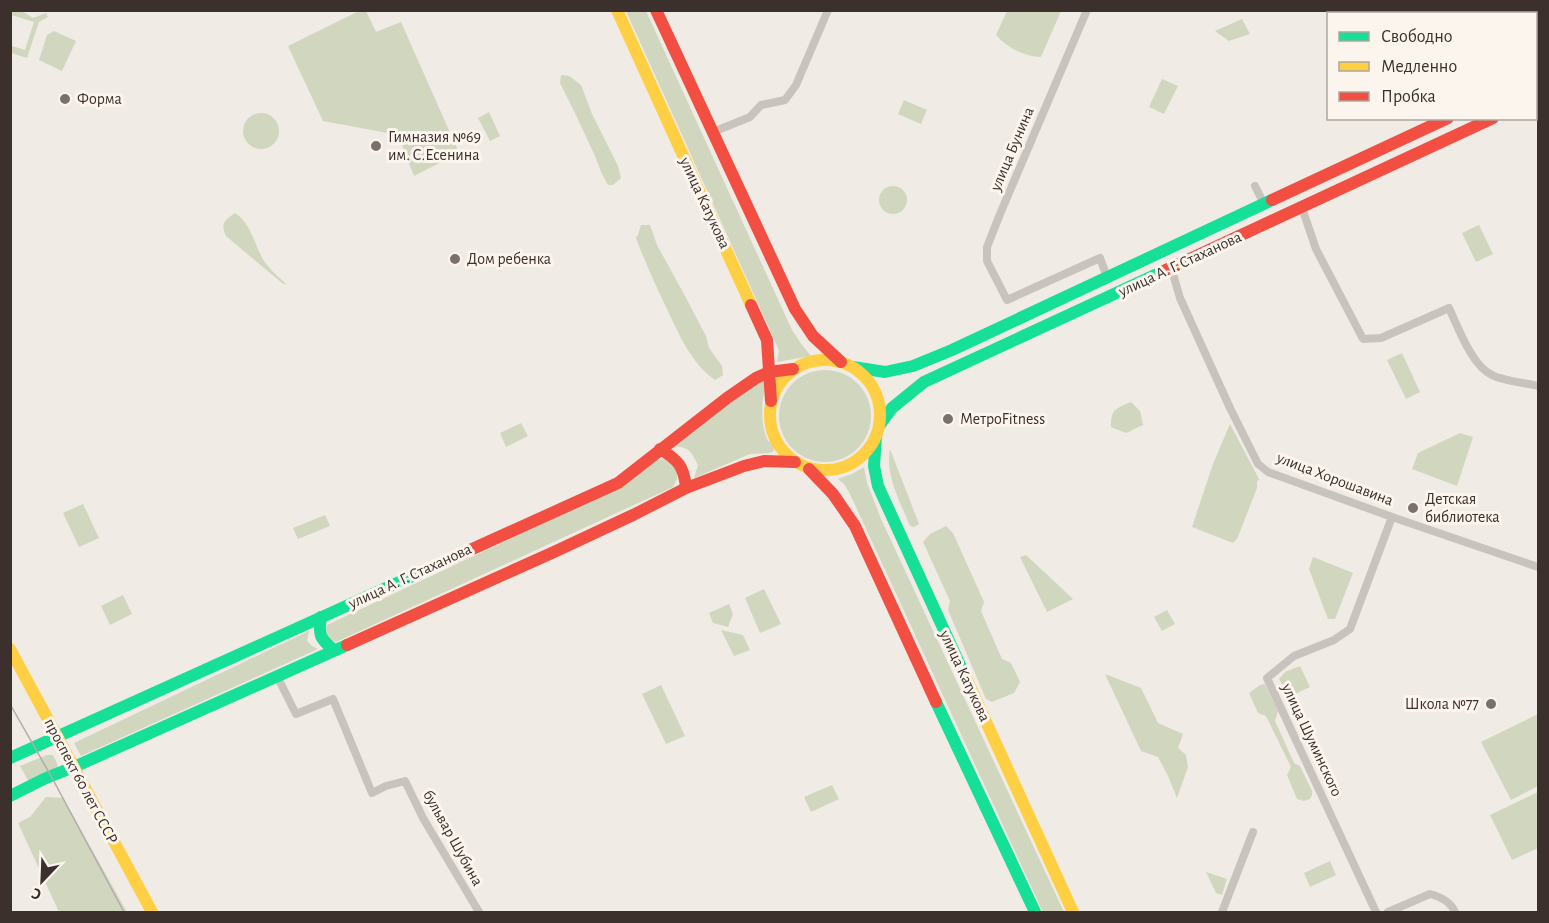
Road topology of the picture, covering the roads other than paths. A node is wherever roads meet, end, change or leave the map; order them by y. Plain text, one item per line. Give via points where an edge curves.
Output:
1 (617, 10) edge
2 (656, 10) edge
3 (828, 10) edge
4 (1087, 10) edge
5 (1444, 120) edge
6 (1489, 120) edge
7 (713, 132) junction
8 (1255, 186) dead end
9 (1264, 204) junction
10 (1302, 208) junction
11 (1172, 267) junction
12 (1107, 277) junction
13 (769, 353) junction
14 (841, 362) junction
15 (853, 367) junction
16 (793, 369) junction
17 (770, 372) junction
18 (756, 378) junction
19 (1539, 386) edge
20 (771, 401) junction
21 (878, 431) junction
22 (660, 449) junction
23 (795, 462) junction
24 (809, 469) junction
25 (686, 488) junction
26 (1392, 517) junction
27 (1539, 567) edge
28 (321, 617) junction
29 (10, 649) edge
30 (334, 650) junction
31 (278, 676) junction
32 (57, 737) junction
33 (10, 758) edge
34 (74, 767) junction
35 (10, 796) edge
36 (1253, 832) dead end
37 (152, 912) edge
38 (479, 912) edge
39 (1035, 912) edge
40 (1073, 912) edge
41 (1222, 912) edge
42 (1376, 912) edge
43 (1388, 912) edge
44 (1455, 912) edge

1 - 13 main road, улица Катукова via 764,332
2 - 7 main road
3 - 7 street via 796,85 785,100 761,105 750,117
4 - 12 street, улица Бунина via 1000,214 987,247 987,261 1007,300 1100,258
5 - 9 main road, улица А. Г. Стаханова
6 - 10 main road, улица А. Г. Стаханова
7 - 14 main road via 795,309 813,336
8 - 9 street
9 - 12 main road, улица А. Г. Стаханова
10 - 11 main road, улица А. Г. Стаханова
10 - 19 street via 1316,249 1363,339 1381,338 1449,308 1482,368 1492,376
11 - 21 main road, улица А. Г. Стаханова via 924,382 892,408
11 - 26 street, улица Хорошавина via 1196,336 1258,464 1268,472
12 - 15 main road, улица А. Г. Стаханова via 913,366 885,372
13 - 17 main road, улица Катукова
13 - 18 main road
14 - 15 main road
14 - 16 main road via 807,362
15 - 21 main road via 875,393 880,409
16 - 17 main road, улица А. Г. Стаханова
16 - 20 main road via 775,389
17 - 18 main road, улица А. Г. Стаханова
17 - 20 main road, улица Катукова
18 - 22 main road, улица А. Г. Стаханова
20 - 23 main road via 773,436
21 - 24 main road via 870,448 849,465 836,470
21 - 40 main road, улица Катукова via 874,472 881,491
22 - 25 main road via 682,466
22 - 28 main road, улица А. Г. Стаханова via 618,483
23 - 24 main road
23 - 25 main road via 764,461
24 - 39 main road via 855,526
25 - 30 main road
26 - 27 street, улица Хорошавина
26 - 42 street, улица Шуминского via 1350,629 1294,656 1267,678
28 - 30 main road via 319,636
28 - 32 main road, улица А. Г. Стаханова
29 - 32 main road, проспект 60 лет СССР
30 - 31 main road
31 - 34 main road
31 - 38 street, бульвар Шубина via 296,714 333,699 372,793 405,781
32 - 33 main road, улица А. Г. Стаханова
32 - 34 main road, проспект 60 лет СССР
34 - 35 main road
34 - 37 main road, проспект 60 лет СССР
36 - 41 street
43 - 44 street via 1431,894 1441,897

